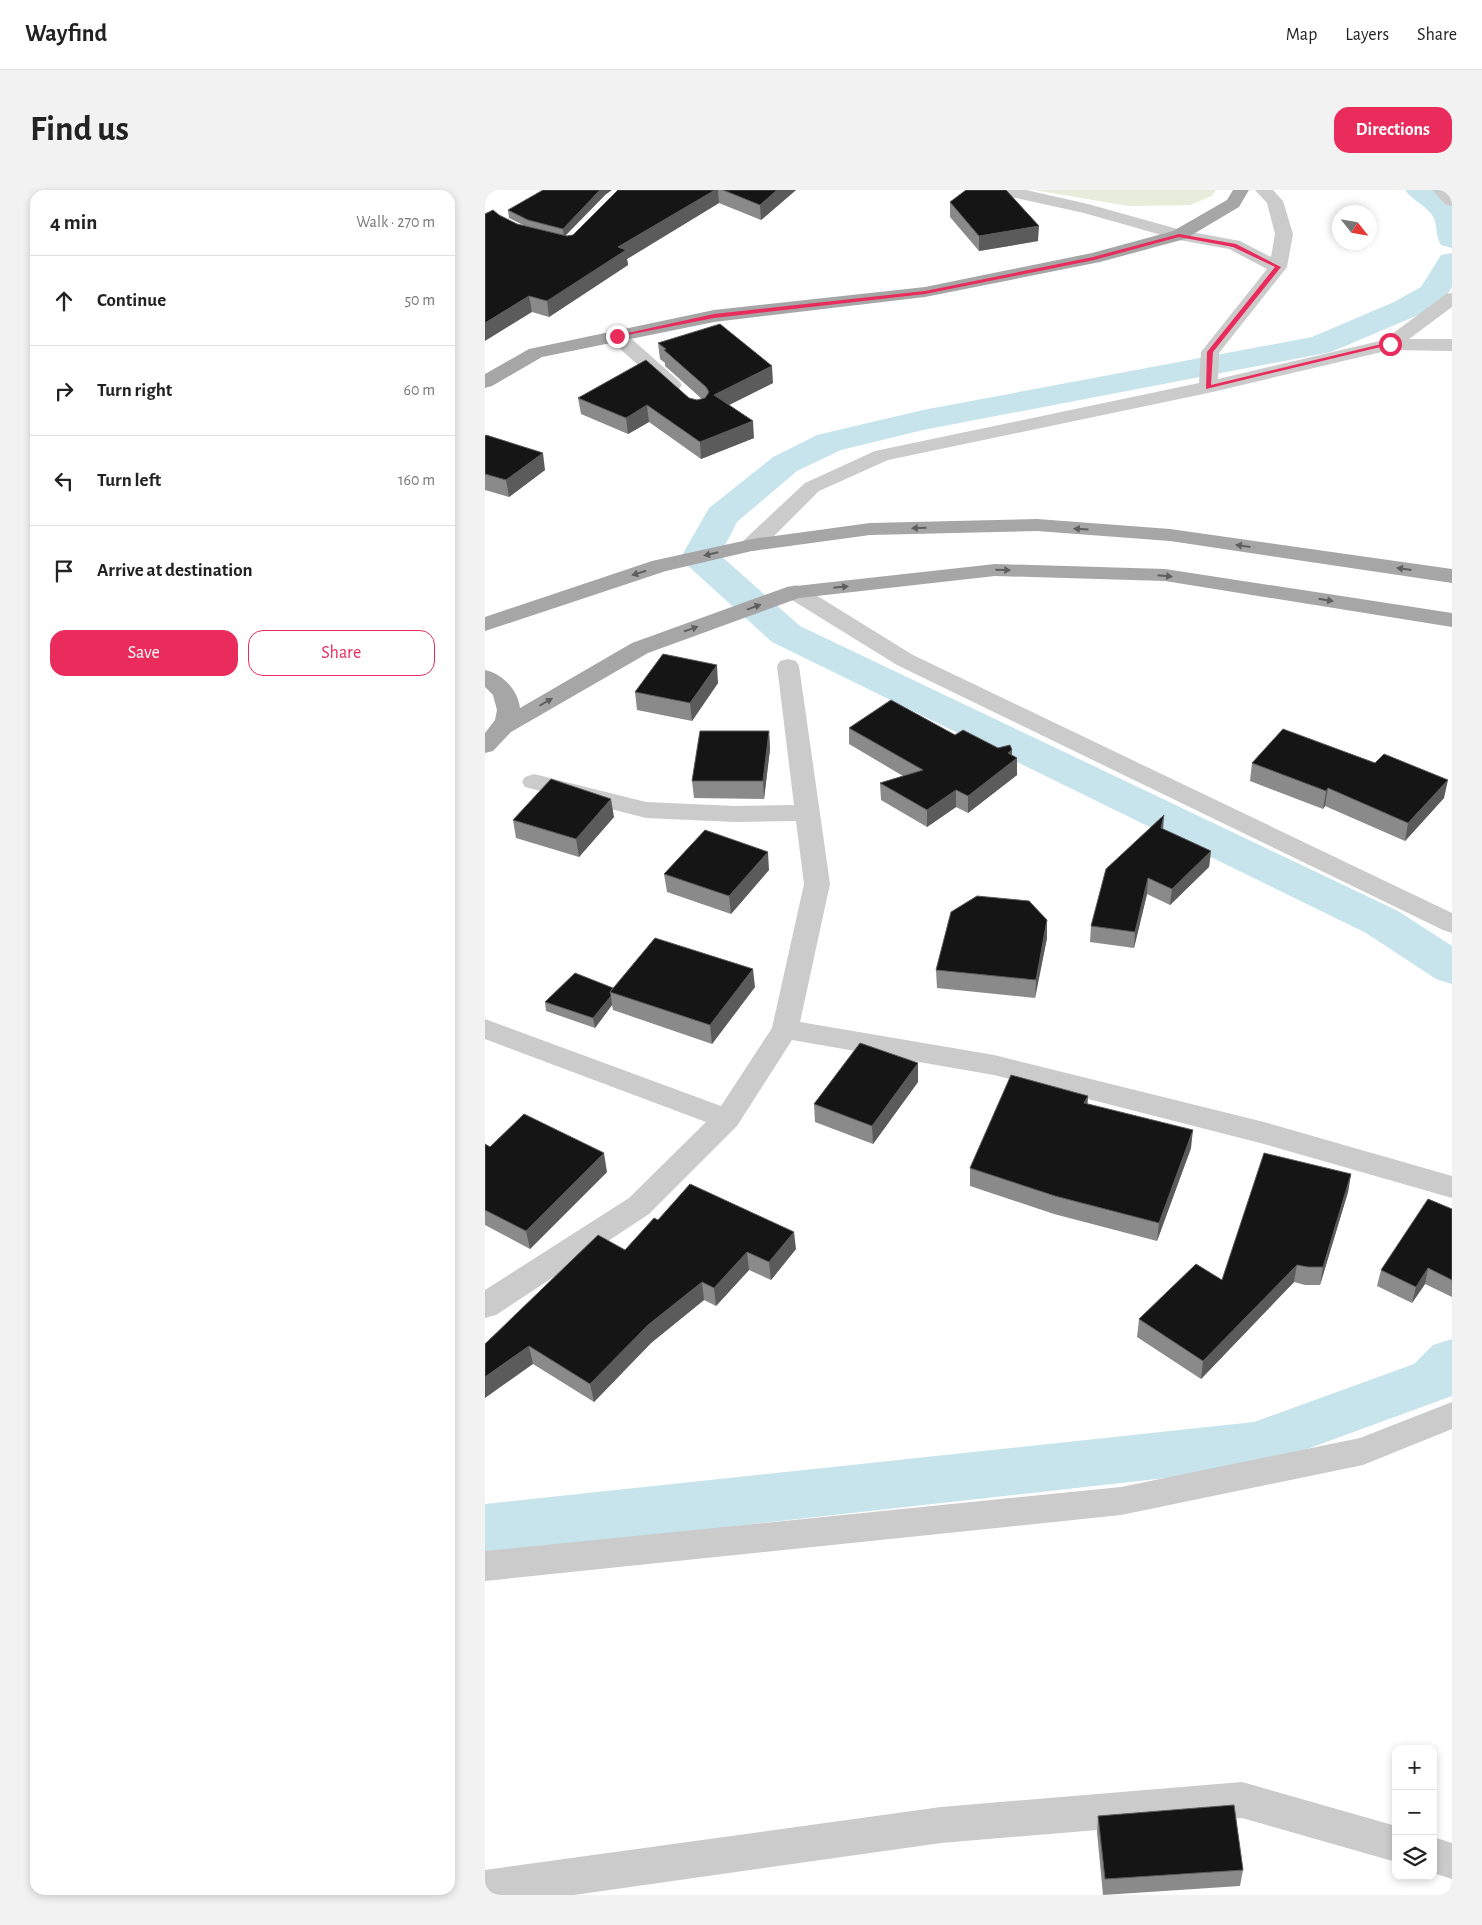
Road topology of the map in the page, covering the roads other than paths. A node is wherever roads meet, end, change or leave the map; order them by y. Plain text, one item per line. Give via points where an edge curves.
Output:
1 (1004, 190) edge
2 (1241, 190) edge
3 (1263, 190) edge
4 (1440, 190) edge
5 (1452, 201) edge
6 (1179, 235) junction
7 (1278, 267) junction
8 (1452, 298) edge
9 (617, 336) junction
10 (1390, 344) junction
11 (1452, 345) edge
12 (485, 382) edge
13 (1208, 387) junction
14 (684, 396) edge
15 (744, 547) junction
16 (1452, 576) edge
17 (786, 596) junction
18 (1452, 620) edge
19 (485, 624) edge
20 (788, 666) dead end
21 (485, 677) edge
22 (504, 727) junction
23 (485, 746) edge
24 (534, 782) dead end
25 (807, 813) junction
26 (1452, 924) edge
27 (485, 1029) edge
28 (785, 1029) junction
29 (727, 1119) junction
30 (1452, 1187) edge
31 (485, 1306) edge
32 (1452, 1415) edge
33 (485, 1566) edge
34 (1392, 1843) edge
35 (1437, 1856) edge
36 (1452, 1860) edge
37 (485, 1889) edge

1 - 6 street via 1088,209
2 - 6 main road via 1233,203
3 - 7 street via 1275,201 1284,234
4 - 5 street
6 - 7 street via 1234,245
6 - 9 main road via 1094,258 925,292 714,316
7 - 13 street via 1210,352
8 - 10 street
9 - 12 main road via 536,353
9 - 14 street
10 - 11 street
10 - 13 street
13 - 15 street via 882,455 812,487
16 -> 15 main road via 1170,536 1037,526 870,529
15 -> 19 main road via 660,566
17 -> 18 main road via 995,570 1165,575
22 -> 17 main road via 640,648
17 - 26 street via 905,660
20 - 25 street
21 - 22 main road via 496,683 507,696 509,711
22 - 23 main road
24 - 25 street via 646,810
25 - 28 street via 817,884
27 - 29 street
28 - 29 street
28 - 30 street via 995,1065 1264,1133
29 - 31 street via 639,1206
32 - 33 street via 1363,1451 1121,1501
34 - 37 street via 1242,1800 941,1825
35 - 36 street

